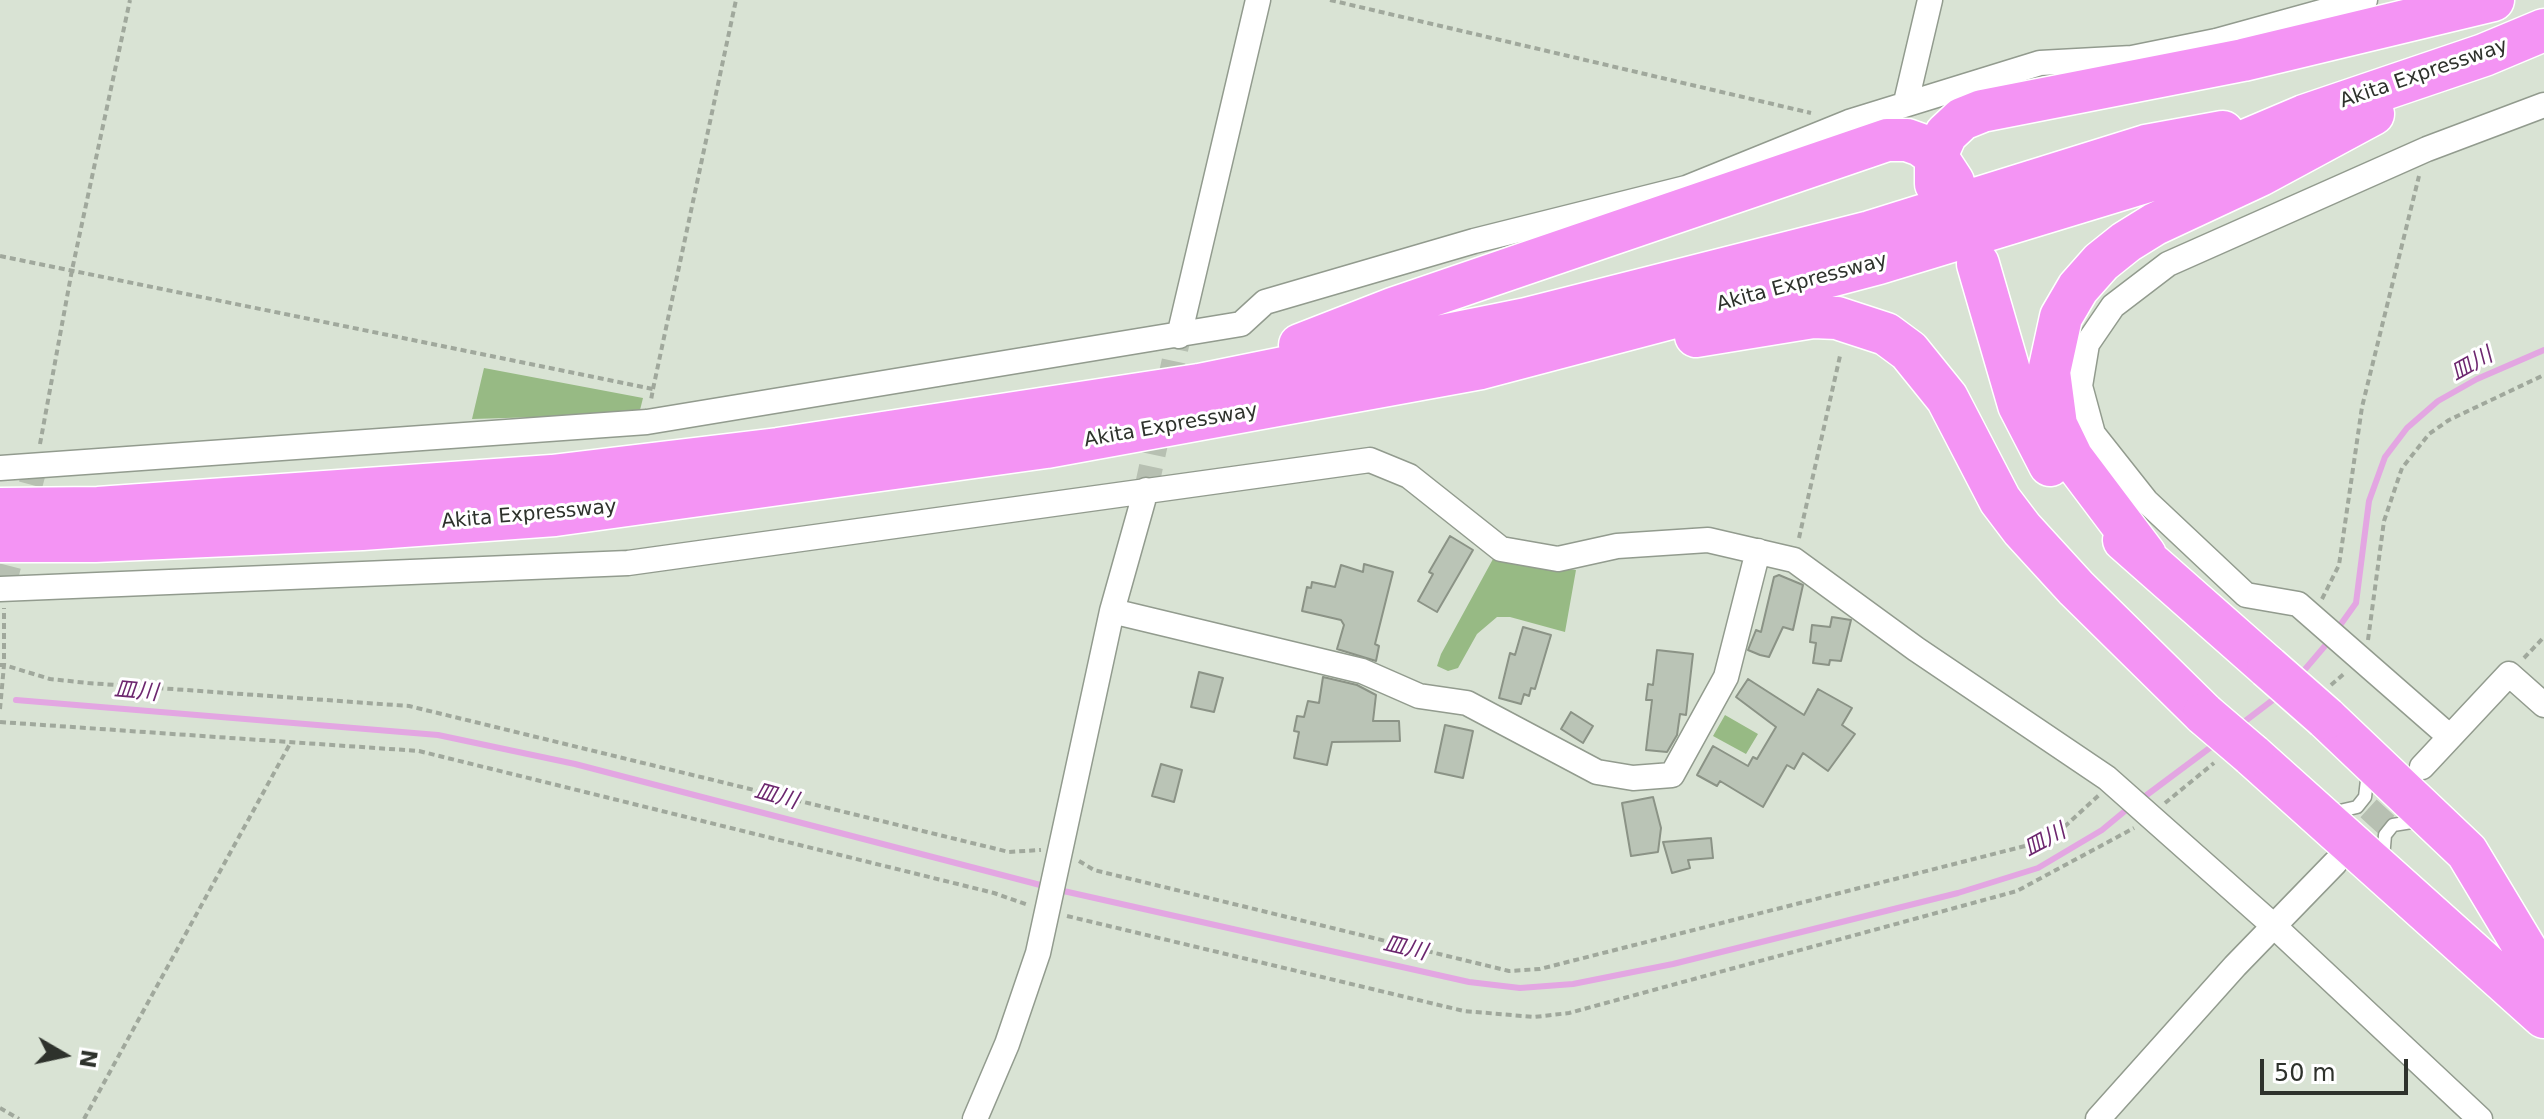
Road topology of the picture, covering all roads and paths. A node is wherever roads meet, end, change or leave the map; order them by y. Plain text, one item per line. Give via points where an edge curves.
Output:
1 (130, 0) edge
2 (736, 0) edge
3 (1258, 0) edge
4 (1330, 0) edge
5 (1930, 0) edge
6 (2365, 0) edge
7 (2493, 0) edge
8 (2544, 30) edge
9 (2484, 55) junction
10 (1906, 102) junction
11 (2544, 105) edge
12 (2304, 116) junction
13 (1849, 122) junction
14 (2427, 149) junction
15 (0, 256) edge
16 (72, 270) junction
17 (1179, 336) junction
18 (1840, 356) dead end
19 (1481, 368) junction
20 (2544, 375) edge
21 (1199, 385) junction
22 (653, 389) junction
23 (647, 422) junction
24 (0, 468) edge
25 (35, 468) junction
26 (1146, 490) junction
27 (0, 509) edge
28 (0, 541) edge
29 (1758, 551) junction
30 (2145, 555) junction
31 (1794, 560) junction
32 (2076, 588) junction
33 (2, 589) edge
34 (1112, 611) junction
35 (2316, 619) junction
36 (2544, 637) edge
37 (2359, 657) junction
38 (2, 665) edge
39 (2509, 674) junction
40 (2324, 705) junction
41 (2544, 705) edge
42 (0, 709) edge
43 (0, 722) edge
44 (2450, 737) junction
45 (291, 741) junction
46 (2365, 753) junction
47 (2234, 758) junction
48 (2422, 767) tunnel mouth
49 (2313, 810) junction
50 (2149, 816) junction
51 (2440, 826) junction
52 (2335, 863) tunnel mouth
53 (2388, 876) junction
54 (1048, 906) junction
55 (2275, 927) junction
56 (2544, 980) edge
57 (2544, 1017) edge
58 (0, 1108) edge
59 (19, 1119) edge
60 (84, 1119) edge
61 (975, 1119) edge
62 (2098, 1119) edge
63 (2480, 1119) edge

1 - 16 path
2 - 22 path
3 - 17 street
4 - 13 path
5 - 10 street
6 - 10 street via 2132,58 2040,63
7 - 21 highway via 2243,60 1982,111 1962,119 1946,134 1942,175 1907,140 1887,140 1395,308
8 - 9 highway, Akita Expressway
9 - 12 highway, Akita Expressway
9 - 30 highway via 2260,175 2155,224 2101,262 2078,288 2061,317 2053,347 2049,372 2056,425 2072,458
10 - 13 street
11 - 14 street
12 - 19 highway, Akita Expressway via 2155,179 2097,197 1879,263
12 - 21 highway, Akita Expressway via 2146,146 1870,232 1526,319
13 - 17 street via 1686,188 1474,241 1265,302 1241,324
14 - 35 path via 2362,407 2339,565
14 - 35 street via 2168,264 2113,306 2087,344 2080,386 2093,434 2119,470 2246,595 2298,604
15 - 16 path
16 - 22 path
16 - 25 path
17 - 23 street
18 - 31 path
19 - 28 highway, Akita Expressway via 1046,447 555,515 362,529
19 - 32 highway via 1813,317 1860,323 1886,334 1930,372 2000,500
20 - 37 path via 2449,420 2429,434 2402,468 2384,521 2371,632
21 - 27 highway, Akita Expressway via 778,449 552,476 98,508
22 - 23 path
23 - 25 street
24 - 25 street
26 - 29 street via 1370,460 1409,476 1501,549 1558,559 1617,546 1708,540
26 - 33 street via 628,563
26 - 34 street
29 - 31 street
29 - 34 street via 1726,677 1672,775 1633,778 1597,772 1467,703 1419,696 1362,671
30 - 32 highway via 2088,512 2032,436 1967,266 2022,470
30 - 40 highway, bridge via 2268,667
31 - 50 street
32 - 47 highway, bridge via 2204,714
33 - 38 path
34 - 54 street
35 - 37 street
36 - 39 path
37 - 40 path
37 - 44 street
38 - 42 path
39 - 41 street
39 - 44 street
40 - 46 highway
43 - 45 path
44 - 48 street
45 - 54 path via 419,751
45 - 60 path
46 - 49 lane via 2368,786 2357,807 2344,812
46 - 51 highway
47 - 49 highway
47 - 50 path via 2181,787
49 - 53 highway
50 - 54 path via 2017,891 1569,1013 1534,1017 1464,1011
50 - 55 street
51 - 53 lane via 2417,821 2393,825 2383,845
51 - 56 highway via 2480,871
52 - 55 street
53 - 57 highway
54 - 61 street via 1007,1044
55 - 62 street
55 - 63 street
58 - 59 path

